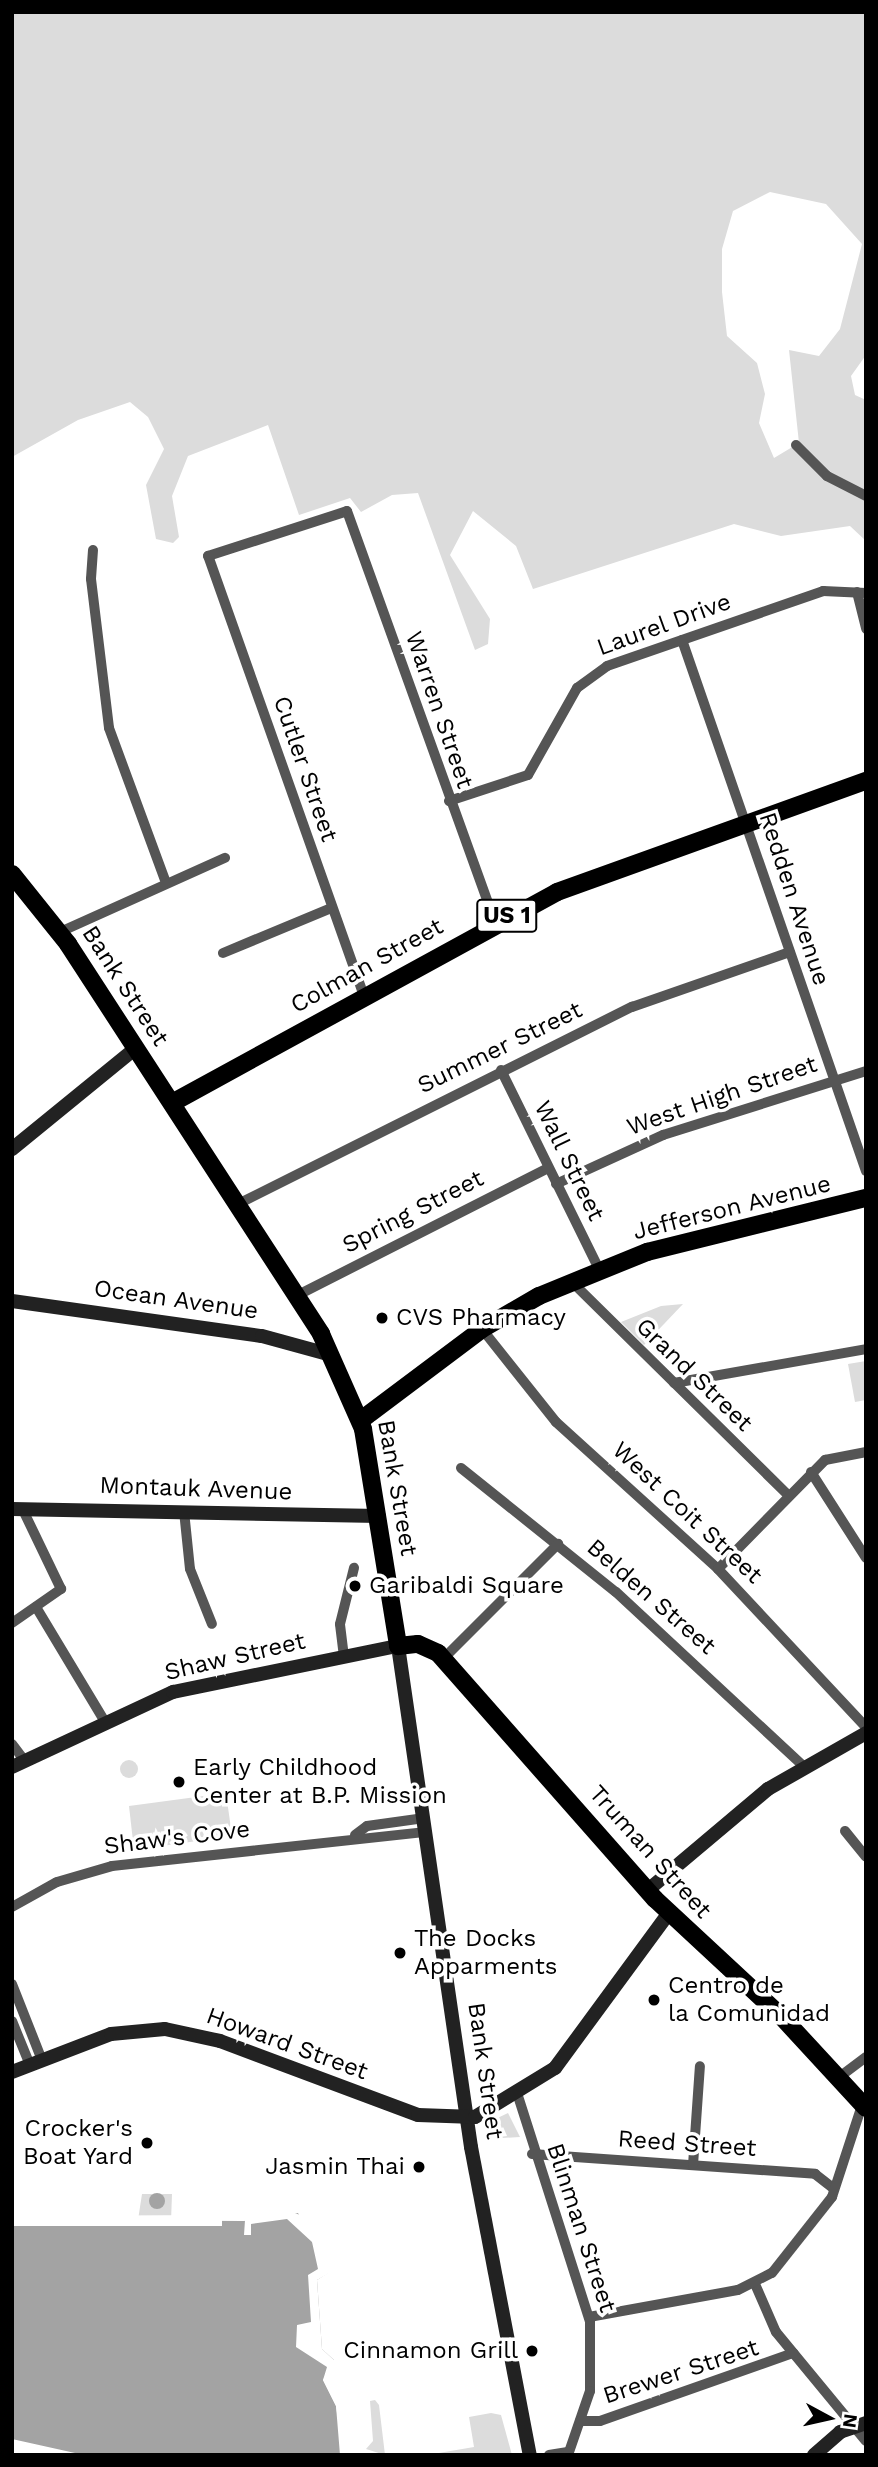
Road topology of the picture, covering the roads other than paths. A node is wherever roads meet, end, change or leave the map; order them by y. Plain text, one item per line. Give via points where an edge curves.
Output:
1 (796, 446) dead end
2 (866, 496) edge
3 (347, 511) joint
4 (93, 550) dead end
5 (861, 592) edge
6 (866, 629) edge
7 (682, 640) junction
8 (866, 781) edge
9 (449, 801) junction
10 (746, 821) junction
11 (225, 858) dead end
12 (166, 883) junction
13 (16, 884) edge
14 (331, 908) junction
15 (495, 922) junction
16 (60, 932) junction
17 (790, 952) junction
18 (223, 953) dead end
19 (364, 996) junction
20 (136, 1048) junction
21 (500, 1070) junction
22 (866, 1070) edge
23 (832, 1080) junction
24 (172, 1102) junction
25 (12, 1149) edge
26 (548, 1168) junction
27 (866, 1171) edge
28 (556, 1184) junction
29 (866, 1198) edge
30 (238, 1204) junction
31 (600, 1271) junction
32 (573, 1283) junction
33 (298, 1296) junction
34 (12, 1301) edge
35 (482, 1329) junction
36 (866, 1349) edge
37 (331, 1355) junction
38 (674, 1383) junction
39 (361, 1420) junction
40 (866, 1452) edge
41 (461, 1468) dead end
42 (811, 1472) junction
43 (788, 1495) junction
44 (17, 1509) edge
45 (184, 1511) junction
46 (379, 1516) junction
47 (558, 1544) junction
48 (866, 1558) edge
49 (354, 1568) dead end
50 (719, 1569) junction
51 (36, 1607) junction
52 (12, 1623) edge
53 (212, 1624) dead end
54 (398, 1646) junction
55 (344, 1657) junction
56 (443, 1659) junction
57 (105, 1721) junction
58 (866, 1727) edge
59 (866, 1733) edge
60 (12, 1744) edge
61 (19, 1764) edge
62 (804, 1767) junction
63 (425, 1825) junction
64 (845, 1831) dead end
65 (866, 1857) edge
66 (648, 1891) junction
67 (12, 1907) edge
68 (669, 1913) junction
69 (12, 1984) edge
70 (12, 2021) edge
71 (866, 2057) edge
72 (36, 2062) junction
73 (700, 2066) dead end
74 (12, 2072) edge
75 (838, 2078) junction
76 (518, 2096) junction
77 (864, 2106) edge
78 (467, 2119) junction
79 (532, 2154) junction
80 (693, 2165) junction
81 (835, 2189) junction
82 (755, 2284) junction
83 (589, 2317) junction
84 (793, 2353) junction
85 (580, 2421) junction
86 (866, 2423) edge
87 (851, 2427) junction
88 (866, 2441) edge
89 (568, 2454) edge
90 (530, 2455) edge
91 (549, 2455) edge
92 (814, 2455) edge

1 - 2 street via 827,476
3 - 9 street, Warren Street
3 - 14 street, Cutler Street via 208,556
4 - 12 street via 90,579 109,728
5 - 6 street
5 - 7 street, Laurel Drive via 823,591
7 - 9 street, Laurel Drive via 587,677 528,775
7 - 10 street, Redden Avenue
8 - 10 main road, Colman Street / US 1
9 - 15 street, Warren Street
10 - 15 main road, Colman Street / US 1 via 557,892
10 - 17 street, Redden Avenue
11 - 12 street
12 - 16 street
13 - 16 main road, Bank Street
14 - 18 street
14 - 19 street, Cutler Street
15 - 19 main road, Colman Street / US 1
16 - 20 main road, Bank Street
17 - 21 street, Summer Street via 632,1007
17 - 23 street, Redden Avenue
19 - 24 main road, Colman Street / US 1
20 - 24 main road, Bank Street
20 - 25 main road
21 - 26 street, Wall Street
21 - 30 street, Summer Street
22 - 23 street, West High Street
23 - 27 street, Redden Avenue
23 - 28 street, West High Street via 663,1135
24 - 30 main road, Bank Street
26 - 28 street, Wall Street
26 - 33 street, Spring Street
28 - 31 street, Wall Street
29 - 31 main road, Jefferson Avenue via 647,1252
30 - 33 main road, Bank Street
31 - 32 main road, Jefferson Avenue
32 - 35 main road, Jefferson Avenue
32 - 38 street, Grand Street
33 - 37 main road, Bank Street
34 - 37 main road, Ocean Avenue via 244,1332
35 - 39 main road, Jefferson Avenue
35 - 50 street, West Coit Street via 556,1422
36 - 38 street
37 - 39 main road, Bank Street
38 - 43 street, Grand Street
39 - 46 main road, Bank Street
40 - 42 street via 825,1460
41 - 47 street, Belden Street
42 - 43 street
42 - 48 street
43 - 50 street
44 - 45 main road, Montauk Avenue
44 - 51 street via 61,1587
45 - 46 main road, Montauk Avenue
45 - 53 street via 190,1569
46 - 54 main road, Bank Street
47 - 56 street
47 - 62 street, Belden Street
49 - 55 street via 340,1624
50 - 58 street, West Coit Street
51 - 52 street
51 - 57 street
54 - 55 main road, Shaw Street
54 - 56 main road, Truman Street via 425,1646
54 - 63 main road, Bank Street
55 - 57 main road, Shaw Street via 194,1686
56 - 66 main road, Truman Street
57 - 61 main road, Shaw Street
59 - 62 main road
60 - 61 street
62 - 66 main road via 756,1798
63 - 67 street, Shaw's Cove via 367,1826 355,1835 93,1870
63 - 78 main road, Bank Street
64 - 65 street
66 - 68 main road, Truman Street
68 - 75 main road, Truman Street
68 - 76 main road via 562,2059
69 - 72 street
70 - 72 street
71 - 75 street
72 - 74 main road, Howard Street
72 - 78 main road, Howard Street via 111,2034 179,2031 418,2115
73 - 80 street
75 - 77 main road, Truman Street
76 - 78 main road
76 - 79 street, Blinman Street
77 - 81 street
78 - 90 main road, Bank Street
79 - 80 street, Reed Street
79 - 83 street, Blinman Street
80 - 81 street, Reed Street via 815,2174
81 - 82 street via 799,2245
82 - 83 street
82 - 84 street via 769,2321
83 - 85 street, Blinman Street via 591,2381
84 - 85 street, Brewer Street via 600,2421
84 - 87 street
85 - 89 street, Blinman Street
86 - 87 main road
87 - 88 street
87 - 92 main road
89 - 91 street

